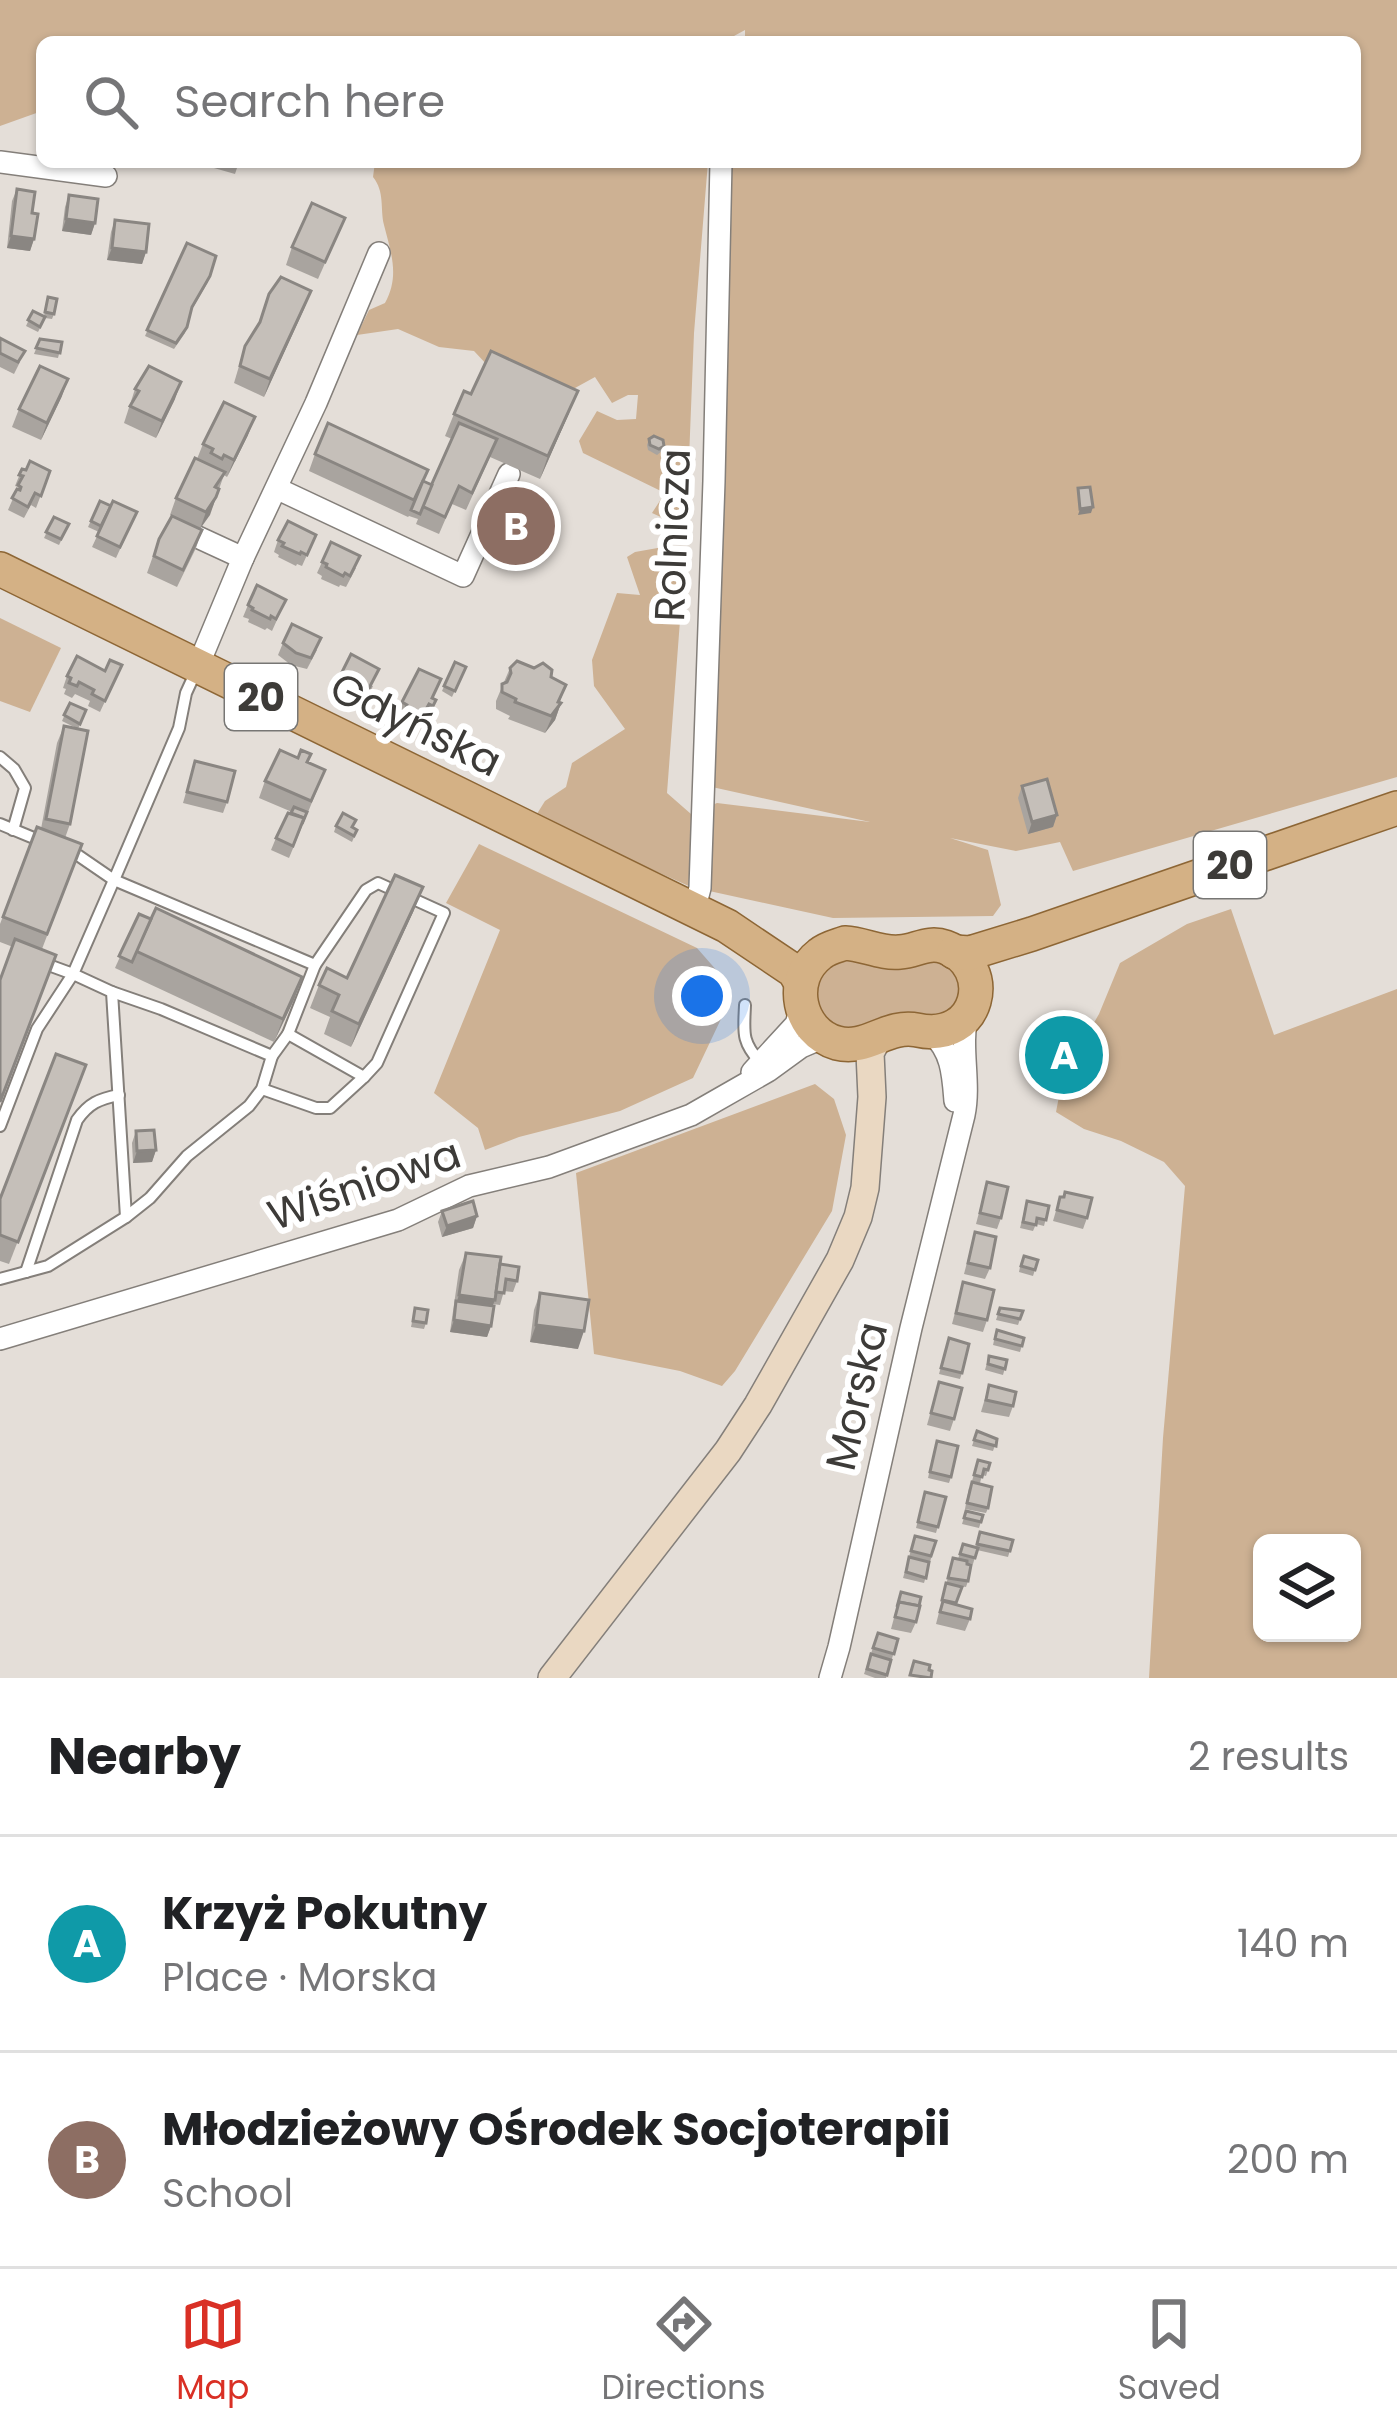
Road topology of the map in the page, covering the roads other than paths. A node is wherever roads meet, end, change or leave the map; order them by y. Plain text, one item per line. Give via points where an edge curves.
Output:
1 (0, 162) edge
2 (36, 167) edge
3 (45, 168) edge
4 (721, 168) edge
5 (106, 176) dead end
6 (379, 253) dead end
7 (509, 474) dead end
8 (278, 489) junction
9 (170, 524) edge
10 (243, 559) junction
11 (0, 569) edge
12 (198, 666) junction
13 (0, 758) edge
14 (1397, 808) edge
15 (0, 824) edge
16 (13, 830) junction
17 (114, 880) junction
18 (694, 911) junction
19 (727, 926) junction
20 (1033, 934) junction
21 (825, 951) junction
22 (954, 952) junction
23 (29, 958) edge
24 (315, 965) junction
25 (74, 974) junction
26 (112, 992) junction
27 (801, 996) junction
28 (972, 1001) junction
29 (745, 1005) dead end
30 (288, 1034) junction
31 (932, 1034) junction
32 (879, 1036) junction
33 (834, 1042) junction
34 (272, 1056) junction
35 (764, 1066) junction
36 (364, 1077) junction
37 (262, 1090) junction
38 (118, 1095) junction
39 (868, 1125) junction
40 (0, 1126) edge
41 (958, 1131) junction
42 (126, 1217) junction
43 (26, 1272) junction
44 (0, 1279) edge
45 (0, 1339) edge
46 (552, 1678) edge
47 (830, 1678) edge

1 - 2 street
3 - 5 street
4 - 18 street, Rolnicza
6 - 8 street
7 - 8 street via 463,576
8 - 10 street
9 - 10 street
10 - 12 street
11 - 12 main road, Gdyńska / 20
12 - 17 lane
12 - 18 main road, Gdyńska / 20
13 - 16 lane via 25,788
14 - 20 main road, 20
15 - 16 lane
16 - 17 lane
17 - 24 lane
17 - 25 lane
18 - 19 main road, Gdyńska / 20
19 - 21 main road, Gdyńska / 20
19 - 27 main road, Gdyńska / 20 via 794,971
20 - 22 main road, 20
20 - 28 main road, 20 via 994,965
21 - 22 main road, 20 via 845,943
21 - 27 main road via 806,969
22 - 28 main road via 970,968
23 - 25 lane
24 - 30 lane
24 - 36 lane via 378,883 444,913
25 - 26 lane
25 - 40 lane via 37,1029
26 - 34 lane
26 - 38 lane
27 - 33 main road, 20 via 812,1028
27 - 35 street, Wiśniowa via 796,1024
28 - 31 main road, 20 via 953,1028
28 - 41 street, Morska
29 - 35 lane via 747,1047
30 - 34 lane
30 - 36 lane
31 - 32 main road, 20 via 902,1028
31 - 41 street, Morska via 950,1063
32 - 33 main road, 20
32 - 39 main road via 870,1053
33 - 35 street, Wiśniowa via 814,1041
33 - 39 main road via 849,1060
34 - 37 lane
35 - 45 street, Wiśniowa via 691,1115 549,1167
36 - 37 lane via 330,1108
37 - 42 lane
38 - 42 lane
38 - 43 lane via 96,1100 77,1120
39 - 46 main road via 858,1217 758,1406
41 - 47 street, Morska
42 - 43 lane
43 - 44 lane

